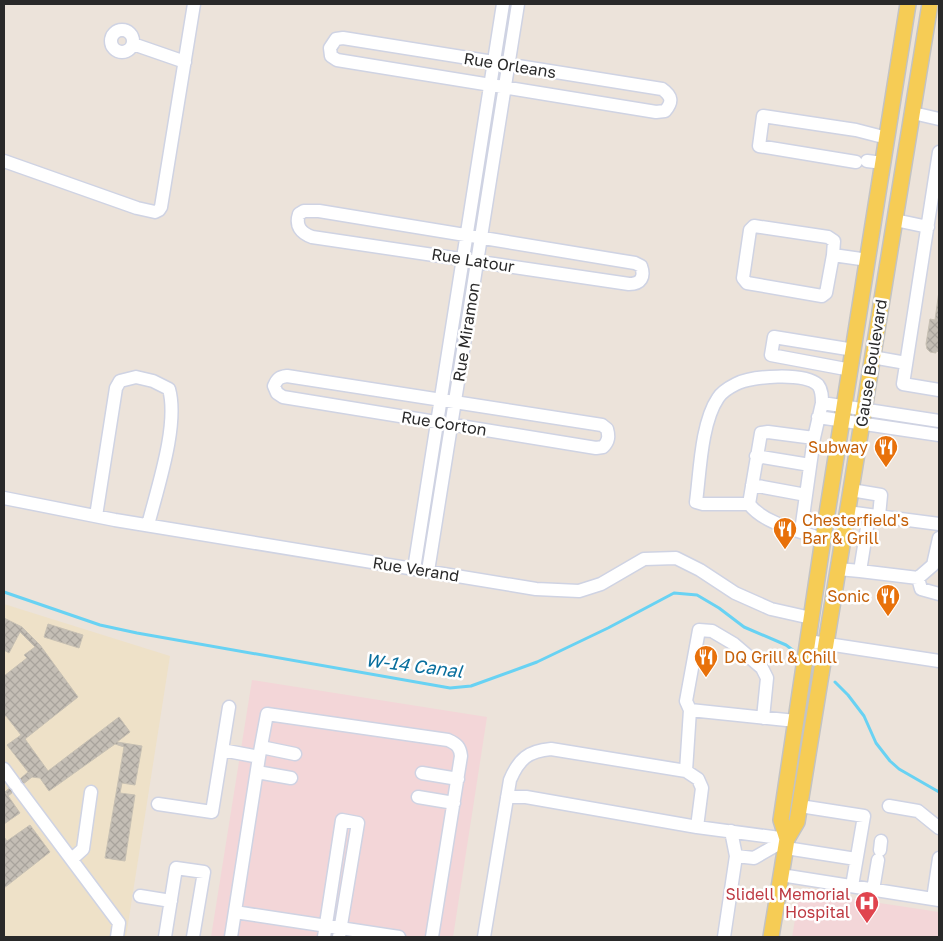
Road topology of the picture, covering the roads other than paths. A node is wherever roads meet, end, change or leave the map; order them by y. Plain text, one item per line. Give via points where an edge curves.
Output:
1 (194, 4) edge
2 (503, 4) edge
3 (518, 4) edge
4 (908, 4) edge
5 (933, 9) edge
6 (133, 44) dead end
7 (185, 62) junction
8 (494, 62) junction
9 (508, 64) junction
10 (490, 86) junction
11 (505, 88) junction
12 (912, 113) junction
13 (939, 119) edge
14 (887, 138) junction
15 (939, 152) edge
16 (4, 162) edge
17 (883, 163) junction
18 (875, 215) junction
19 (895, 220) junction
20 (928, 227) junction
21 (466, 236) junction
22 (481, 238) junction
23 (834, 255) junction
24 (463, 258) junction
25 (477, 260) junction
26 (868, 260) junction
27 (854, 350) junction
28 (872, 357) junction
29 (906, 364) junction
30 (851, 370) junction
31 (939, 390) edge
32 (440, 400) junction
33 (455, 402) junction
34 (822, 404) junction
35 (844, 413) junction
36 (863, 416) junction
37 (818, 417) junction
38 (939, 421) edge
39 (437, 422) junction
40 (451, 425) junction
41 (939, 435) edge
42 (814, 438) junction
43 (756, 456) junction
44 (810, 465) junction
45 (752, 485) junction
46 (851, 490) junction
47 (806, 495) junction
48 (4, 498) edge
49 (749, 504) junction
50 (847, 512) junction
51 (874, 515) junction
52 (96, 516) junction
53 (939, 524) edge
54 (148, 525) junction
55 (801, 531) junction
56 (939, 538) edge
57 (823, 539) junction
58 (838, 568) junction
59 (414, 569) junction
60 (428, 571) junction
61 (860, 571) junction
62 (918, 578) junction
63 (939, 594) edge
64 (811, 618) junction
65 (808, 641) junction
66 (826, 644) junction
67 (939, 661) edge
68 (229, 707) dead end
69 (690, 710) junction
70 (763, 718) junction
71 (796, 721) junction
72 (222, 750) junction
73 (260, 752) junction
74 (295, 754) dead end
75 (4, 769) edge
76 (257, 772) junction
77 (686, 772) junction
78 (422, 773) dead end
79 (291, 778) dead end
80 (458, 779) junction
81 (91, 792) dead end
82 (418, 797) dead end
83 (507, 797) junction
84 (454, 803) junction
85 (158, 804) dead end
86 (800, 806) junction
87 (889, 806) dead end
88 (697, 827) junction
89 (939, 828) edge
90 (731, 831) junction
91 (787, 844) junction
92 (880, 850) dead end
93 (337, 856) junction
94 (736, 856) junction
95 (352, 858) junction
96 (939, 858) edge
97 (72, 859) junction
98 (856, 859) junction
99 (781, 875) junction
100 (852, 886) junction
101 (331, 890) junction
102 (873, 890) junction
103 (346, 893) junction
104 (140, 896) dead end
105 (936, 900) edge
106 (171, 901) junction
107 (235, 912) junction
108 (325, 932) edge
109 (340, 933) edge
110 (117, 937) edge
111 (165, 937) edge
112 (193, 937) edge
113 (231, 937) edge
114 (399, 937) edge
115 (432, 937) edge
116 (484, 937) edge
117 (724, 937) edge
118 (771, 937) edge

1 - 7 street
2 - 8 street, Rue Miramon
3 - 9 street, Rue Miramon
4 - 14 main road, Gause Boulevard
5 - 12 main road, Gause Boulevard
6 - 7 street
7 - 16 street via 159,210 137,208
8 - 9 street, Rue Orleans
8 - 10 street, Rue Miramon
8 - 10 street, Rue Orleans via 343,38 336,40 330,48 331,56 337,60
9 - 11 street, Rue Miramon
9 - 11 street, Rue Orleans via 662,89 671,99 665,111 656,112
10 - 11 street, Rue Orleans
10 - 21 street, Rue Miramon
11 - 22 street, Rue Miramon
12 - 13 street
12 - 19 main road, Gause Boulevard
14 - 17 main road, Gause Boulevard
14 - 17 street via 763,116 759,146
15 - 20 street
17 - 18 main road, Gause Boulevard
18 - 19 main road
18 - 26 main road, Gause Boulevard
19 - 20 street
19 - 28 main road, Gause Boulevard
20 - 29 street
21 - 22 street, Rue Latour
21 - 24 street, Rue Miramon
21 - 24 street, Rue Latour via 319,211 304,211 297,220 299,229 312,237
22 - 25 street, Rue Miramon
22 - 25 street, Rue Latour via 635,263 644,273 641,281 629,284
23 - 23 street via 826,293 822,296 747,283 743,278 750,230 754,226 828,237 834,241
23 - 26 street
24 - 25 street, Rue Latour
24 - 32 street, Rue Miramon
25 - 33 street, Rue Miramon
26 - 27 main road, Gause Boulevard
27 - 30 main road, Gause Boulevard
27 - 30 street via 774,337 771,355
28 - 29 street
28 - 36 main road, Gause Boulevard
29 - 31 street via 903,384
30 - 35 main road, Gause Boulevard
32 - 33 street, Rue Corton
32 - 39 street, Rue Miramon
32 - 39 street, Rue Corton via 286,376 277,380 274,386 283,397
33 - 40 street, Rue Miramon
33 - 40 street, Rue Corton via 602,426 608,428 609,436 603,447 596,448
34 - 35 street
34 - 37 street
34 - 49 street via 818,386 809,380 785,377 753,378 735,384 719,397 709,415 696,502
35 - 36 street
35 - 37 street
35 - 57 main road, Gause Boulevard
36 - 38 street
36 - 41 street
36 - 46 main road, Gause Boulevard
37 - 42 street
39 - 40 street, Rue Corton
39 - 59 street, Rue Miramon
40 - 60 street, Rue Miramon
42 - 43 street via 768,432 762,434
42 - 44 street
43 - 44 street
43 - 45 street
44 - 47 street
45 - 47 street
45 - 49 street
46 - 50 main road, Gause Boulevard
46 - 51 street via 881,495
47 - 55 street
48 - 52 street, Rue Verand
49 - 55 street via 766,519
50 - 51 street
50 - 58 main road, Gause Boulevard
51 - 53 street
51 - 61 street
52 - 54 street, Rue Verand
52 - 54 street via 116,388 120,381 136,377 169,389 172,401 168,441
54 - 59 street, Rue Verand
55 - 57 street
56 - 62 street via 933,565
57 - 64 main road, Gause Boulevard
58 - 61 street
58 - 66 main road, Gause Boulevard
59 - 60 street, Rue Verand
60 - 64 street, Rue Verand via 536,589 579,591 601,584 644,559 676,558 735,593 771,609
61 - 62 street
62 - 63 street via 921,589
64 - 65 main road, Gause Boulevard
65 - 66 street
65 - 71 main road, Gause Boulevard
66 - 67 street
66 - 86 main road, Gause Boulevard
68 - 72 street
69 - 70 street
69 - 70 street via 686,701 699,630 712,631 734,644 762,668 767,678
69 - 77 street
70 - 71 street
71 - 91 main road, Gause Boulevard via 781,820
72 - 73 street
72 - 85 street via 212,812
73 - 74 street
73 - 76 street
73 - 80 street via 267,714 448,740 460,748
75 - 97 street
76 - 79 street
76 - 107 street
77 - 83 street via 551,749 535,750 515,768
77 - 88 street via 698,778 702,788
78 - 80 street
80 - 84 street
81 - 97 street via 83,849
82 - 84 street
83 - 88 street via 526,797
83 - 116 street
84 - 115 street
86 - 91 main road, Gause Boulevard
86 - 98 street via 864,816
87 - 89 street via 918,811
88 - 90 street
90 - 91 street
90 - 94 street
91 - 94 street via 754,858
91 - 98 street
91 - 99 main road, Gause Boulevard
92 - 102 street
93 - 95 street
93 - 95 street via 342,820 358,823
93 - 101 street
94 - 117 street
95 - 103 street
96 - 105 street
97 - 110 street via 119,923
98 - 100 street
99 - 100 street
99 - 118 main road, Gause Boulevard
100 - 102 street
101 - 103 street
101 - 108 street
102 - 105 street
103 - 109 street
104 - 106 street
106 - 111 street
106 - 112 street via 176,868 204,872
107 - 108 street
107 - 113 street
108 - 109 street
109 - 114 street

